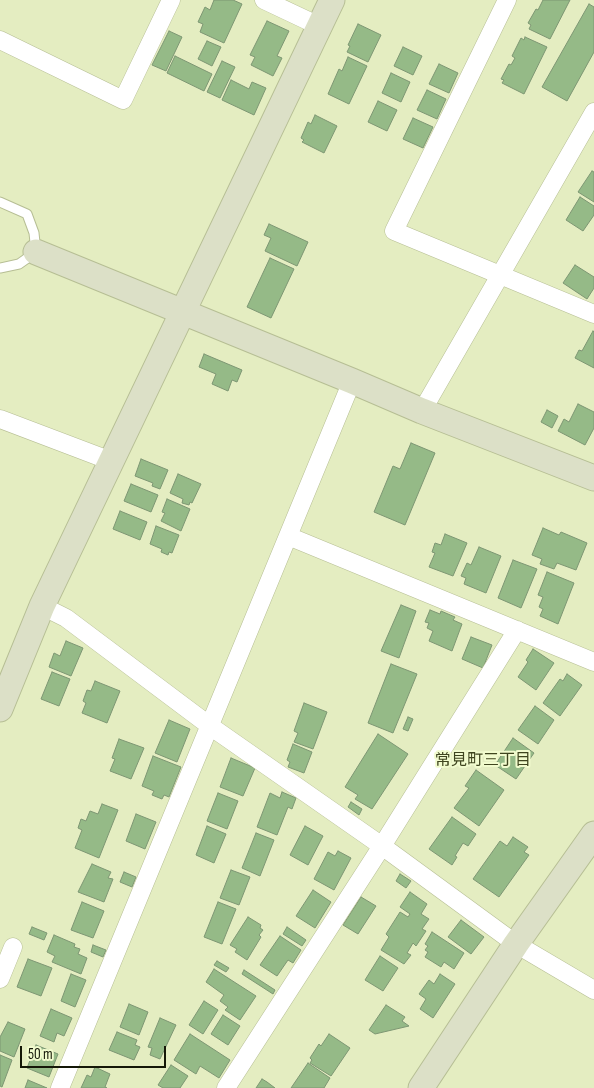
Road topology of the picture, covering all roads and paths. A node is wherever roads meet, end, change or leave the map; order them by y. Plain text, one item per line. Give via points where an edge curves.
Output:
1 (171, 0) edge
2 (264, 0) edge
3 (332, 0) edge
4 (507, 0) edge
5 (319, 26) junction
6 (0, 40) edge
7 (594, 112) edge
8 (0, 202) edge
9 (36, 252) junction
10 (0, 268) edge
11 (501, 275) junction
12 (182, 312) junction
13 (594, 314) edge
14 (352, 381) junction
15 (422, 411) junction
16 (0, 419) edge
17 (111, 461) junction
18 (594, 478) edge
19 (288, 536) junction
20 (42, 606) junction
21 (518, 630) junction
22 (594, 662) edge
23 (0, 710) edge
24 (210, 726) junction
25 (594, 834) edge
26 (382, 846) junction
27 (516, 944) junction
28 (13, 947) dead end
29 (0, 978) edge
30 (594, 990) edge
31 (60, 1088) edge
32 (226, 1088) edge
33 (421, 1088) edge

1 - 6 street via 123,100
2 - 5 street
3 - 5 street
4 - 11 street via 394,231
5 - 12 street
7 - 11 street
8 - 9 lane via 28,214
9 - 10 lane via 19,264
9 - 12 street
11 - 13 street
11 - 15 street
12 - 14 street
12 - 17 street
14 - 15 street
14 - 19 street
15 - 18 street
16 - 17 street
17 - 20 street
19 - 21 street
19 - 24 street
20 - 23 street
20 - 24 street via 66,618
21 - 22 street
21 - 26 street
24 - 26 street
24 - 31 street
25 - 27 street
26 - 27 street
26 - 32 street
27 - 30 street
27 - 33 street
28 - 29 street

